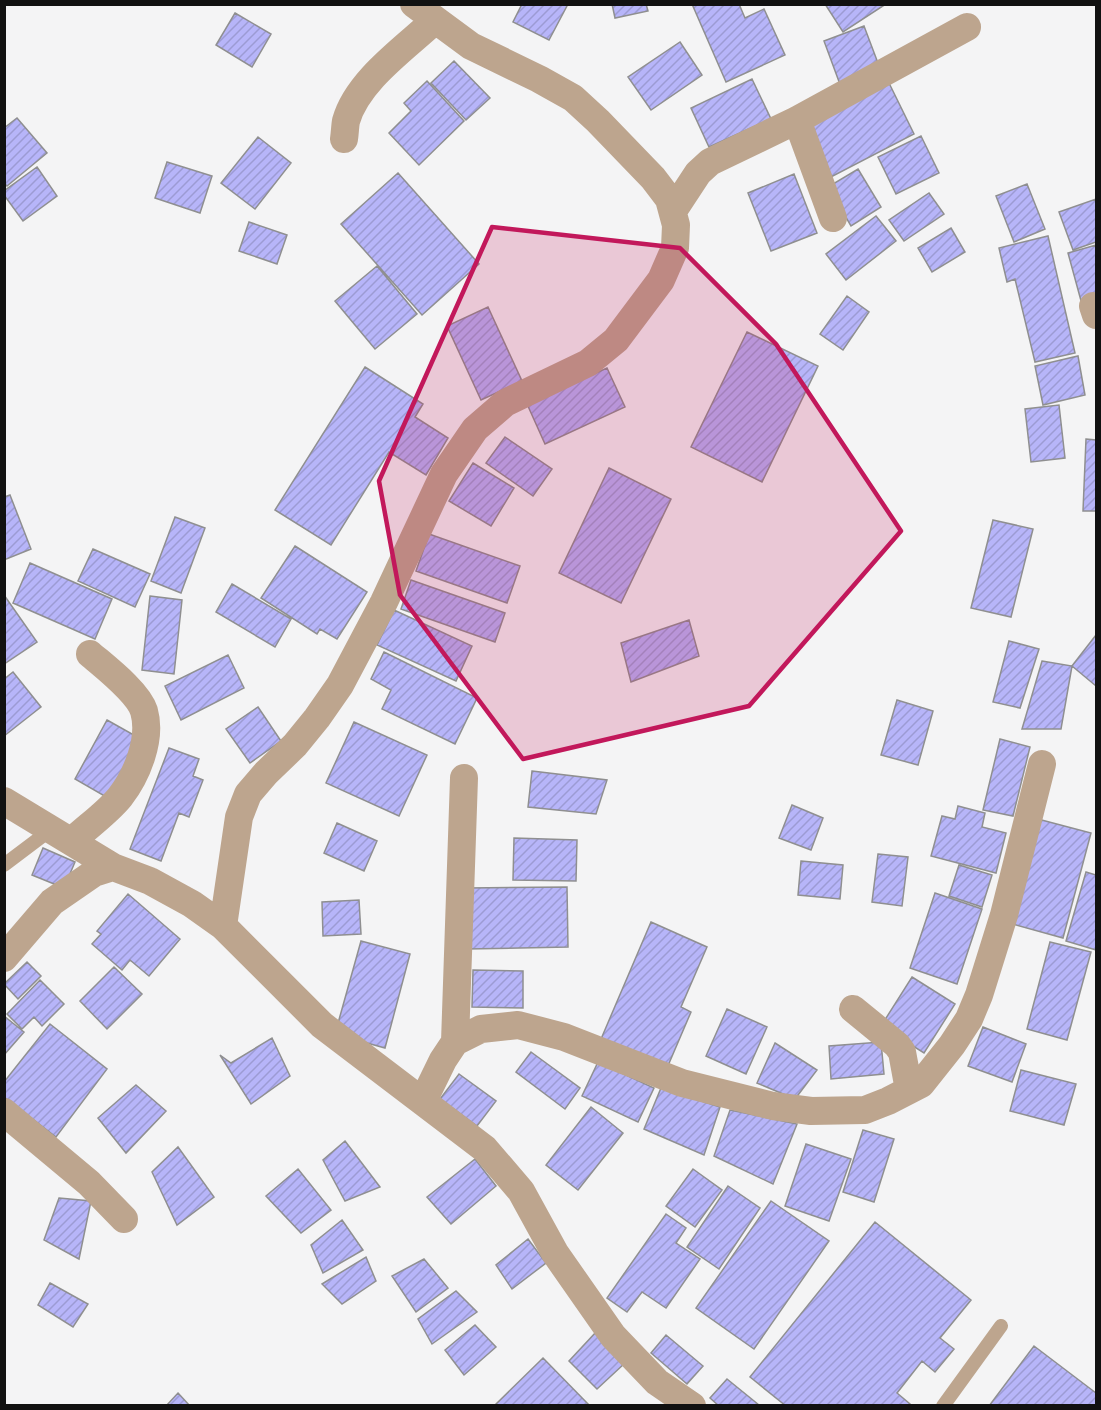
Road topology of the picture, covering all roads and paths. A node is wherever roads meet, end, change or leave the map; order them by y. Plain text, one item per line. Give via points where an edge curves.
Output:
1 (424, 13) edge
2 (967, 27) dead end
3 (797, 120) junction
4 (345, 139) dead end
5 (673, 211) junction
6 (833, 218) dead end
7 (90, 654) dead end
8 (1042, 764) dead end
9 (464, 777) dead end
10 (4, 801) edge
11 (62, 835) junction
12 (4, 866) edge
13 (113, 867) junction
14 (223, 926) junction
15 (4, 958) edge
16 (853, 1009) dead end
17 (455, 1041) junction
18 (909, 1090) junction
19 (423, 1101) junction
20 (4, 1112) edge
21 (124, 1219) dead end
22 (1001, 1326) dead end
23 (692, 1406) edge
24 (943, 1406) edge

1 - 4 street via 360,93 346,120
1 - 5 street via 471,46 573,98 653,178
2 - 3 street
3 - 5 street via 710,162
3 - 6 street
5 - 14 street via 675,248 666,269 616,340 588,363 506,403 475,429 444,474 340,685 295,745 248,794 239,817
7 - 11 street via 126,685 143,710 146,735 141,761 120,797
8 - 18 street via 1004,915 973,1011 921,1084
9 - 17 street
10 - 11 street
11 - 12 lane
11 - 13 street
13 - 14 street via 150,881
13 - 15 street via 94,873 52,902
14 - 19 street via 322,1025
16 - 18 street via 902,1052
17 - 18 street via 481,1029 519,1025 564,1037 682,1083 773,1106 811,1111 865,1110
17 - 19 street
19 - 23 street via 485,1149 521,1191 555,1253 613,1336 657,1382
20 - 21 street via 89,1183
22 - 24 lane

